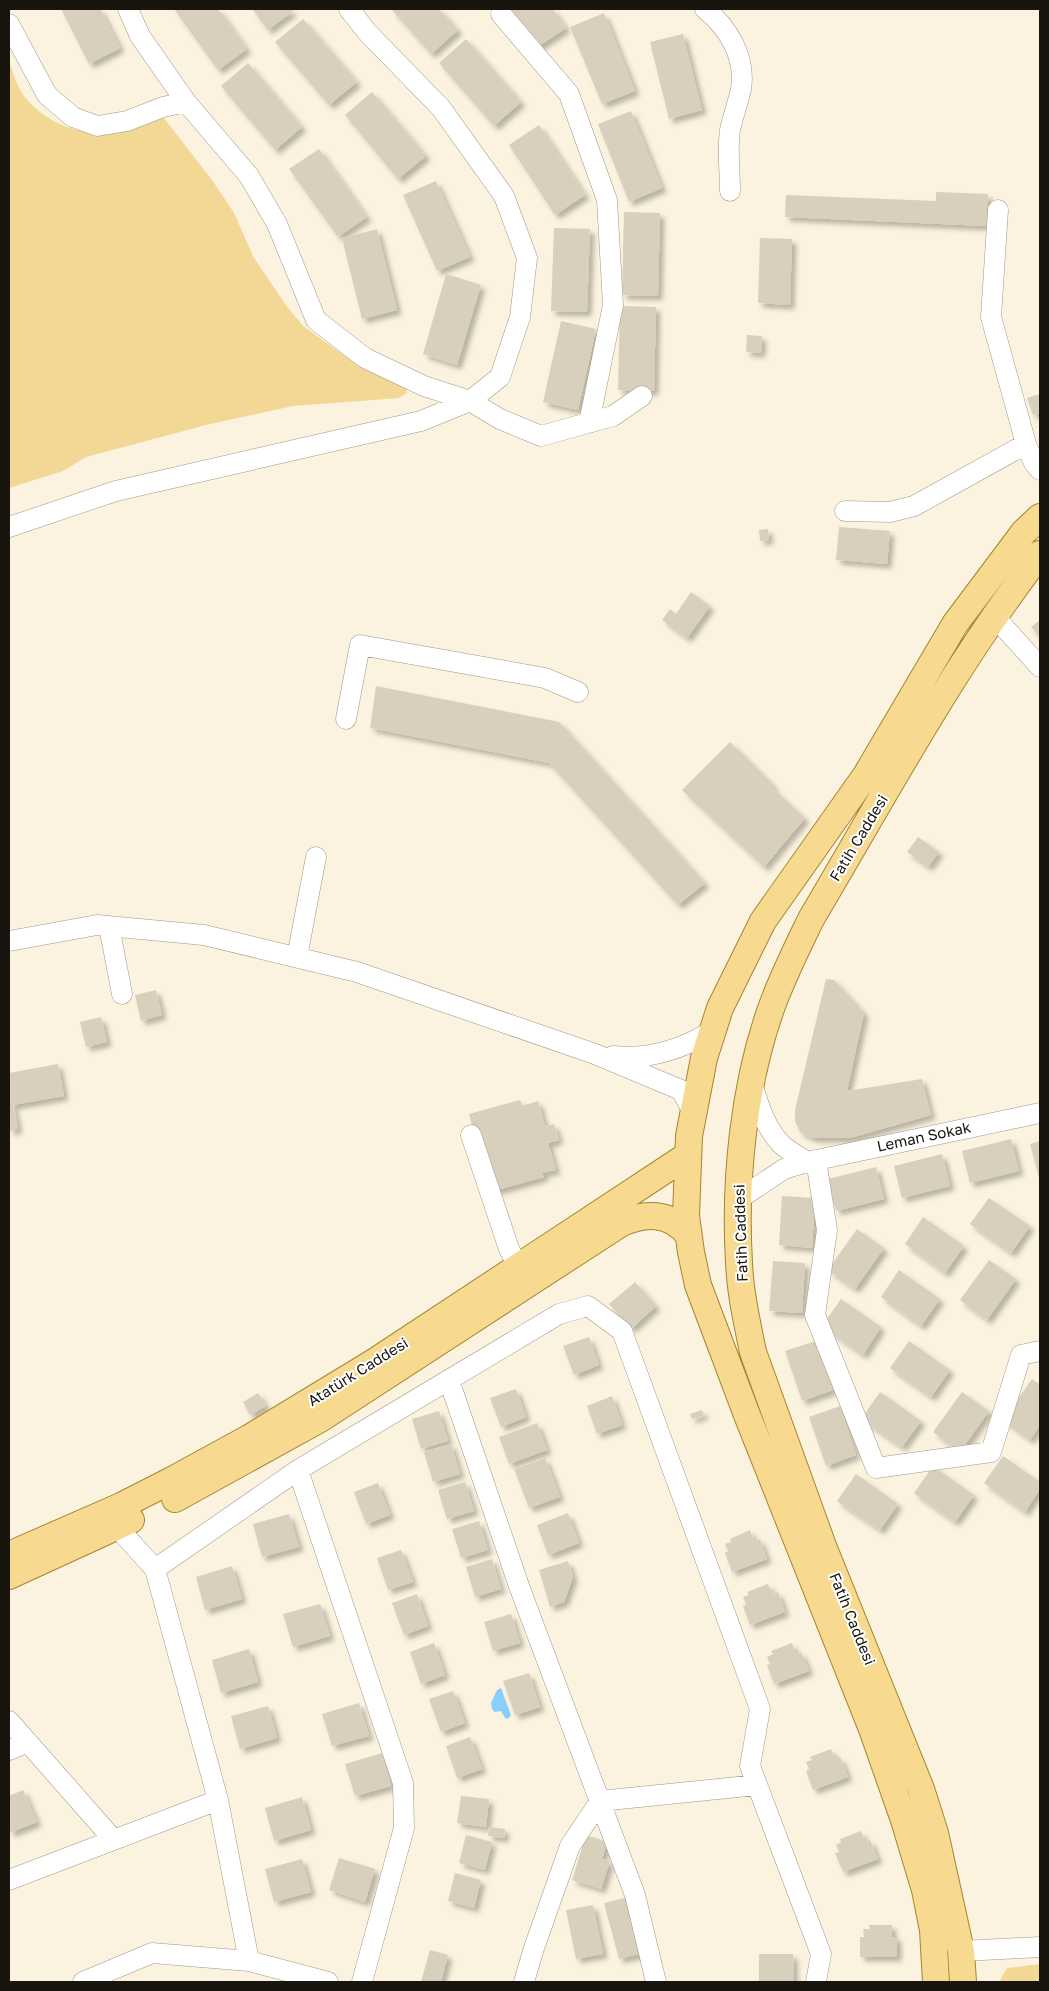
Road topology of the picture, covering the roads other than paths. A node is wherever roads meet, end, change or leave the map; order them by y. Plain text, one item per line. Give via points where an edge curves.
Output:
1 (128, 9) edge
2 (349, 9) edge
3 (705, 9) edge
4 (501, 14) dead end
5 (9, 24) edge
6 (186, 102) junction
7 (730, 191) dead end
8 (998, 210) dead end
9 (642, 396) dead end
10 (470, 401) junction
11 (588, 423) junction
12 (1026, 444) junction
13 (1040, 470) edge
14 (845, 511) dead end
15 (1040, 517) edge
16 (9, 527) edge
17 (1040, 554) edge
18 (994, 616) junction
19 (1040, 667) edge
20 (578, 692) dead end
21 (346, 719) dead end
22 (316, 857) dead end
23 (763, 921) junction
24 (109, 926) junction
25 (9, 941) edge
26 (297, 957) junction
27 (790, 962) junction
28 (122, 994) dead end
29 (713, 1030) junction
30 (595, 1054) junction
31 (752, 1084) junction
32 (693, 1112) junction
33 (1040, 1112) edge
34 (471, 1135) dead end
35 (688, 1156) junction
36 (812, 1161) junction
37 (739, 1199) junction
38 (690, 1243) junction
39 (739, 1262) junction
40 (518, 1266) junction
41 (1040, 1350) edge
42 (449, 1380) junction
43 (298, 1470) junction
44 (114, 1518) junction
45 (9, 1555) edge
46 (155, 1569) junction
47 (9, 1576) edge
48 (9, 1721) edge
49 (28, 1742) junction
50 (9, 1750) edge
51 (758, 1785) junction
52 (218, 1800) junction
53 (600, 1801) junction
54 (113, 1839) junction
55 (9, 1880) edge
56 (1040, 1947) edge
57 (961, 1951) junction
58 (249, 1961) junction
59 (83, 1982) edge
60 (328, 1982) edge
61 (362, 1982) edge
62 (524, 1982) edge
63 (656, 1982) edge
64 (816, 1982) edge
65 (936, 1982) edge
66 (963, 1982) edge

1 - 6 street via 140,36
2 - 10 street via 441,108 504,196 527,258 520,317 500,377
3 - 7 street via 740,57 741,88 730,130
4 - 11 street via 569,94 607,200 612,305
5 - 6 street via 48,95 73,117 97,126 127,121
6 - 10 street via 249,176 277,224 316,320 366,358 424,386
8 - 12 street via 991,317
9 - 11 street via 613,416
10 - 11 street via 500,419 541,436
10 - 16 street via 421,421 116,491
12 - 13 street
12 - 14 street via 914,506 890,512
15 - 23 main road, Fatih Caddesi via 1024,532 955,624 866,775
17 - 18 main road, Fatih Caddesi
18 - 19 street
18 - 27 main road, Fatih Caddesi via 811,919
20 - 21 street via 545,678 360,645
22 - 26 street
23 - 27 main road via 781,934 790,947
23 - 29 main road, Fatih Caddesi via 720,1008
24 - 25 street
24 - 26 street via 204,935
24 - 28 street
26 - 30 street via 357,972
27 - 31 main road, Fatih Caddesi via 772,1008
29 - 30 street via 687,1045 643,1056
29 - 32 main road, Fatih Caddesi
30 - 32 street via 681,1090
31 - 36 street via 772,1134 782,1145
31 - 37 main road, Fatih Caddesi via 744,1119
32 - 35 main road, Fatih Caddesi
33 - 36 street, Leman Sokak
34 - 40 street via 509,1249
35 - 38 main road, Fatih Caddesi via 686,1216
35 - 40 main road, Atatürk Caddesi
36 - 37 street, Leman Sokak via 784,1169
36 - 41 street via 827,1230 814,1315 876,1468 991,1452 1021,1355
37 - 39 main road, Fatih Caddesi
38 - 39 main road, Atatürk Caddesi via 702,1268 712,1273 723,1272
38 - 44 main road, Atatürk Caddesi via 680,1224 664,1216 632,1218 320,1419 209,1481
38 - 65 main road, Fatih Caddesi via 698,1285 872,1729 904,1820 926,1898
39 - 57 main road, Fatih Caddesi via 753,1352 823,1546 922,1789
40 - 44 main road, Atatürk Caddesi via 320,1396
42 - 43 street
42 - 51 street via 559,1314 588,1306 622,1331 760,1709 750,1766
42 - 53 street via 519,1586
43 - 46 street
43 - 61 street via 404,1783 404,1828
44 - 45 main road, Atatürk Caddesi
44 - 46 street
44 - 47 main road, Atatürk Caddesi
46 - 52 street
48 - 49 street
49 - 50 street
49 - 54 street
51 - 53 street
51 - 64 street via 821,1954
52 - 54 street
52 - 58 street
53 - 62 street via 570,1846
53 - 63 street via 635,1895
54 - 55 street
56 - 57 street
57 - 66 main road, Fatih Caddesi
58 - 59 street via 152,1953
58 - 60 street

